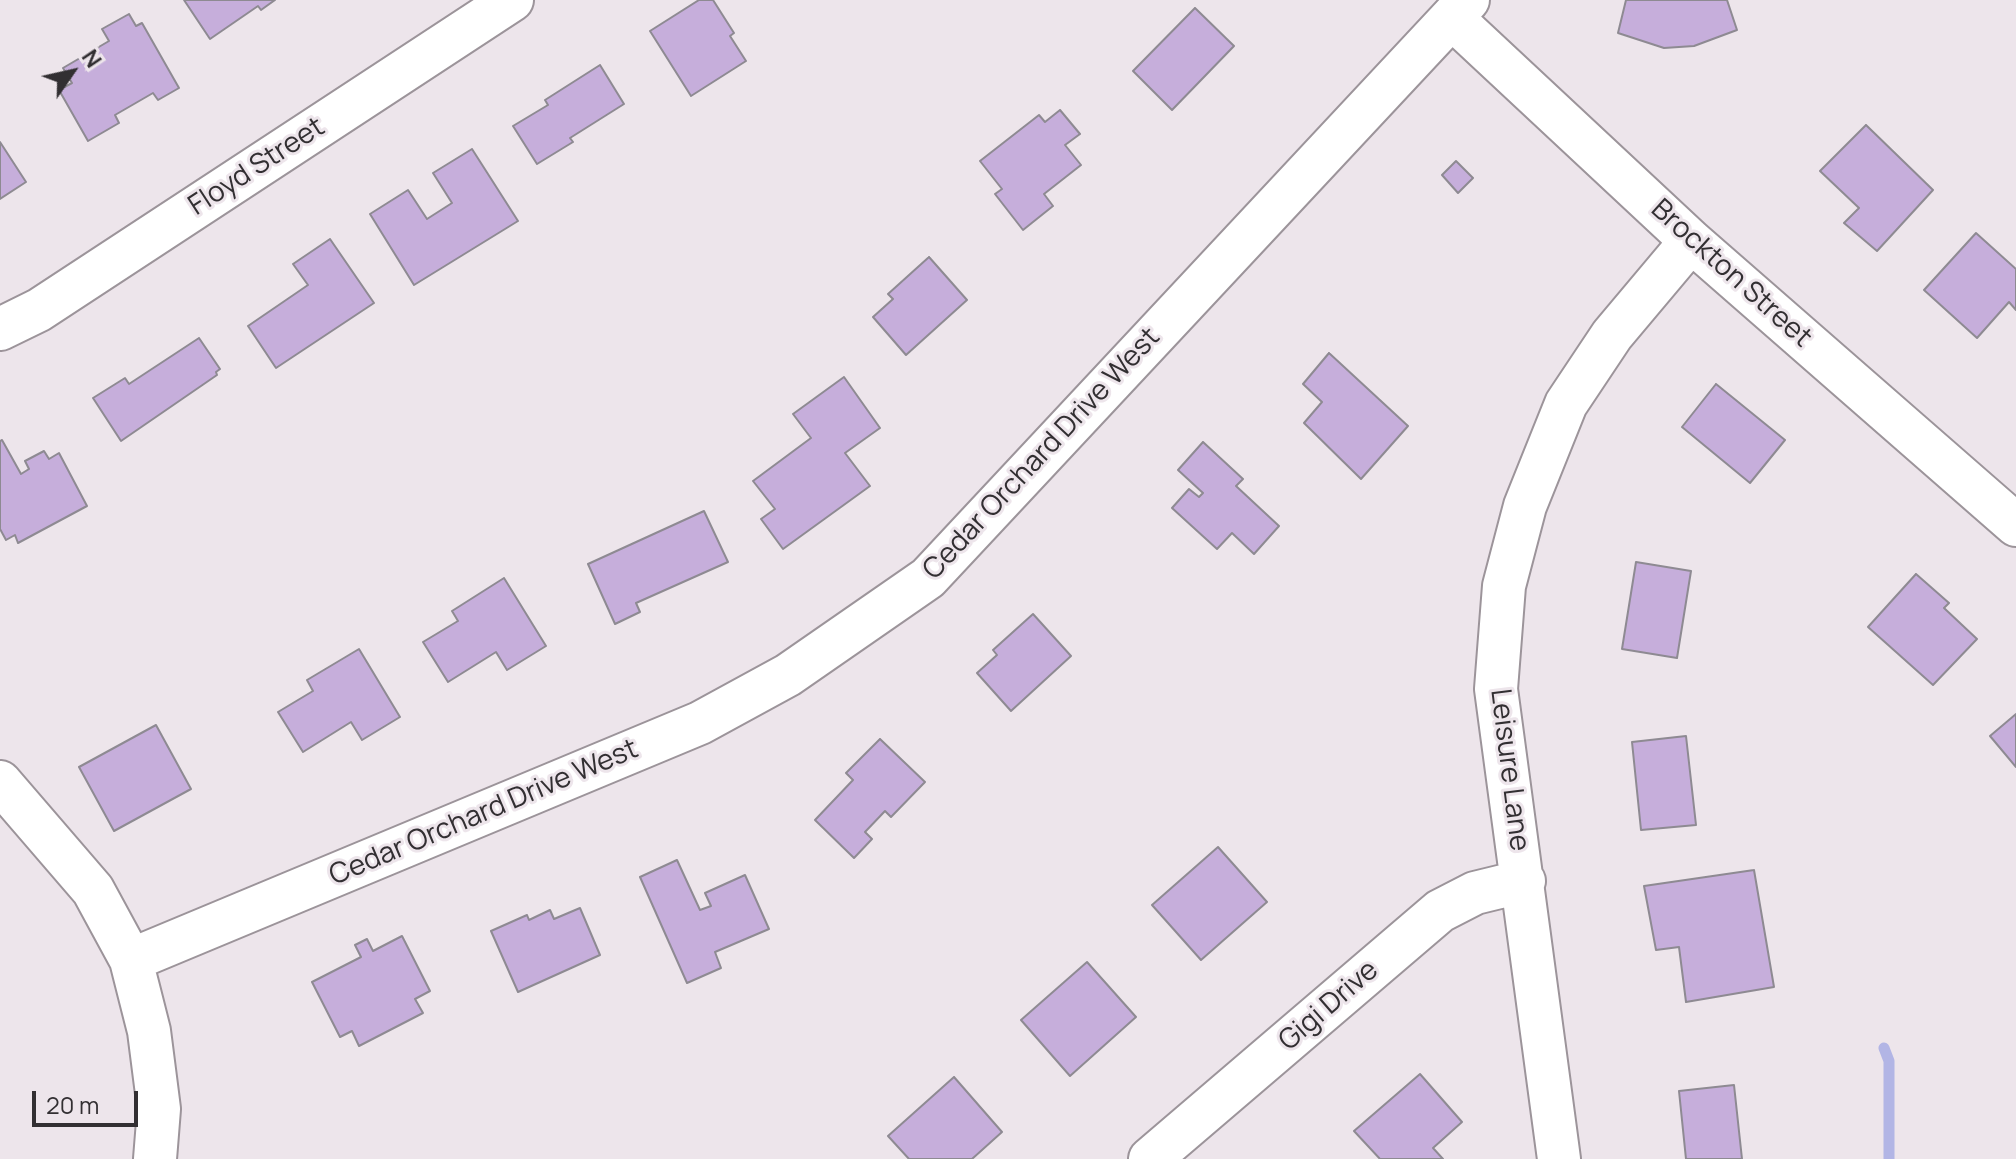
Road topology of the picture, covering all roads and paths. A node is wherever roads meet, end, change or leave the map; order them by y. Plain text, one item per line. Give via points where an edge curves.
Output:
1 (512, 0) edge
2 (1460, 9) edge
3 (1691, 241) junction
4 (0, 329) edge
5 (2016, 525) edge
6 (0, 782) edge
7 (1524, 881) junction
8 (131, 960) junction
9 (155, 1159) edge
10 (1150, 1159) edge
11 (1559, 1159) edge

1 - 4 street, Floyd Street via 39,310
2 - 3 street, Brockton Street
2 - 8 street, Cedar Orchard Drive West via 928,578 788,675 700,723
3 - 5 street, Brockton Street
3 - 7 street, Leisure Lane via 1612,335 1566,404 1525,506 1504,586 1496,689
6 - 8 street via 93,890
7 - 10 street, Gigi Drive via 1475,893 1440,911
7 - 11 street, Leisure Lane
8 - 9 street via 149,1031 159,1109

